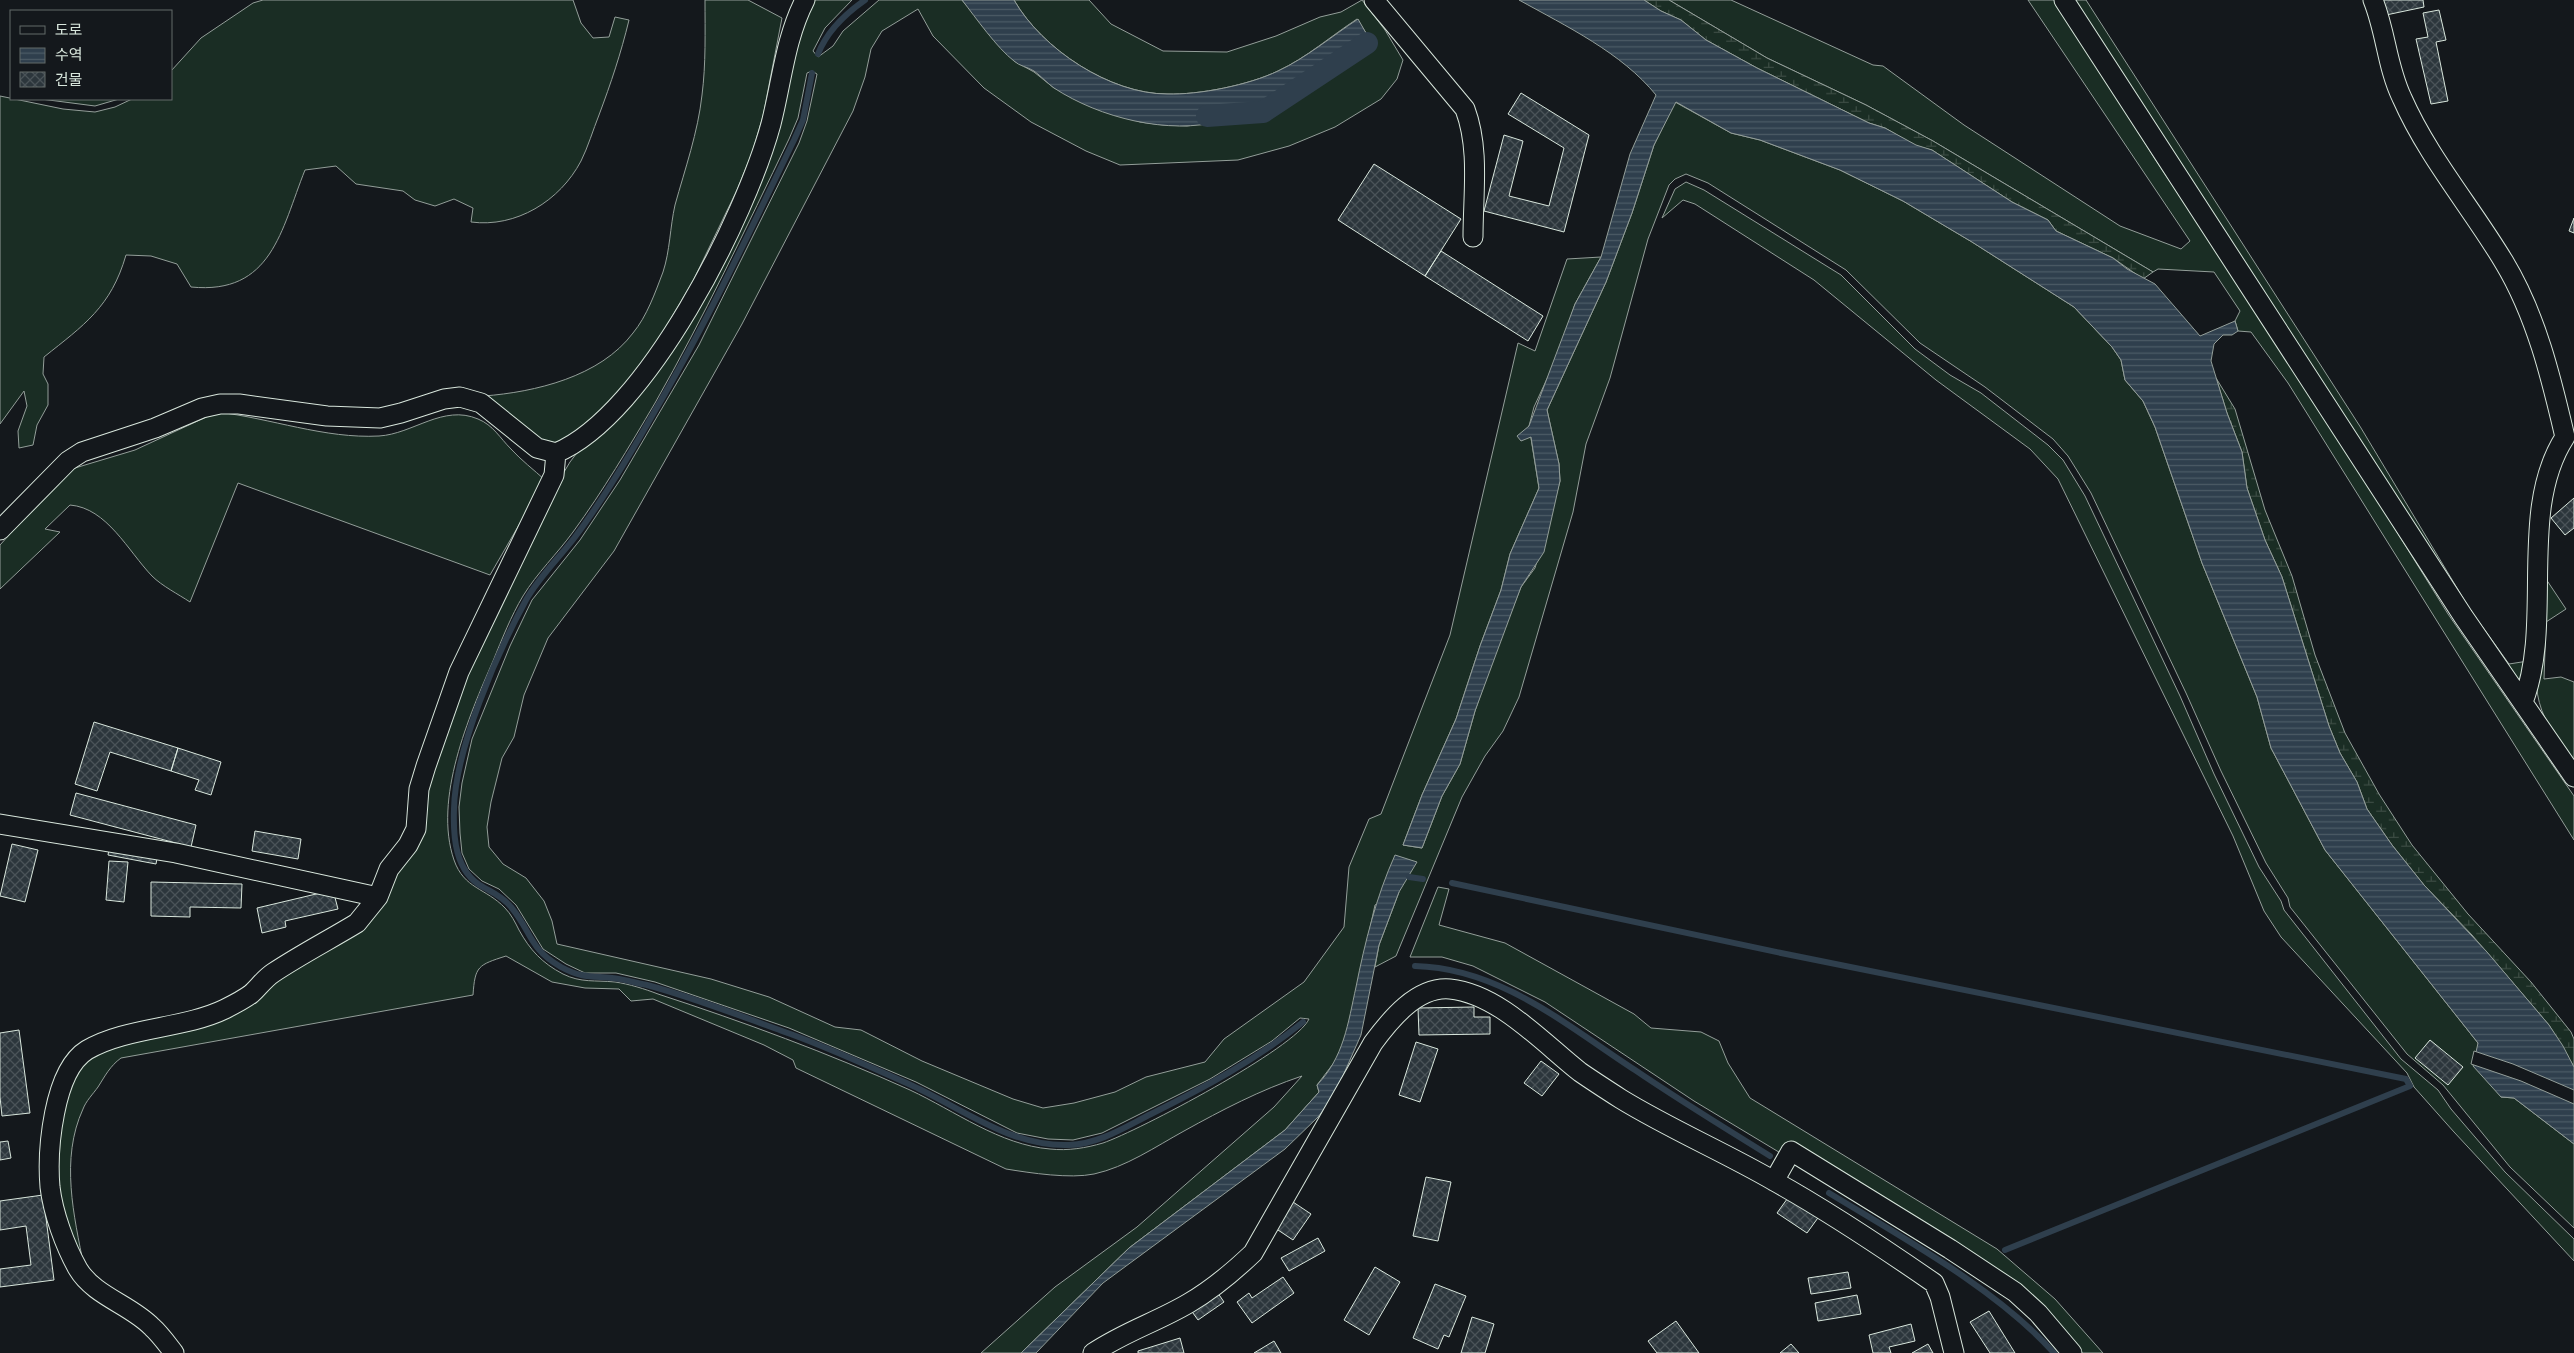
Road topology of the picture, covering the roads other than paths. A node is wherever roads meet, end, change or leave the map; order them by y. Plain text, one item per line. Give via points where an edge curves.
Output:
1 (805, 0) edge
2 (1374, 0) edge
3 (2064, 0) edge
4 (2374, 0) edge
5 (1473, 237) dead end
6 (556, 453) junction
7 (0, 530) edge
8 (2523, 702) junction
9 (2574, 777) edge
10 (0, 824) edge
11 (378, 896) junction
12 (1774, 1181) junction
13 (174, 1353) edge
14 (1094, 1353) edge
15 (1954, 1353) edge
16 (2072, 1353) edge

1 - 6 street via 790,35 771,123 752,179 714,261 676,328 636,386 600,425
2 - 5 street via 1466,109 1474,144
3 - 8 street via 2463,616
4 - 8 street via 2390,68 2401,97 2505,263 2529,314 2542,346 2565,437 2555,452 2543,500 2535,650 2531,679
6 - 7 street via 538,448 481,403 460,397 380,418 327,416 220,404 82,452 68,460
6 - 11 street via 554,475 459,672 419,789 416,829 389,869
8 - 9 street
10 - 11 street via 176,853
11 - 13 street via 357,923 289,962 250,994 223,1010 107,1042 87,1050 70,1066 56,1111 49,1164 56,1214 79,1270 96,1288 152,1326
12 - 14 street via 1621,1099 1580,1072 1503,1010 1483,999 1449,989 1433,992 1414,999 1373,1043 1253,1253 1226,1279 1188,1304 1118,1336
12 - 15 street via 1853,1227 1934,1283
12 - 16 street via 1791,1151 1950,1248 2015,1292

